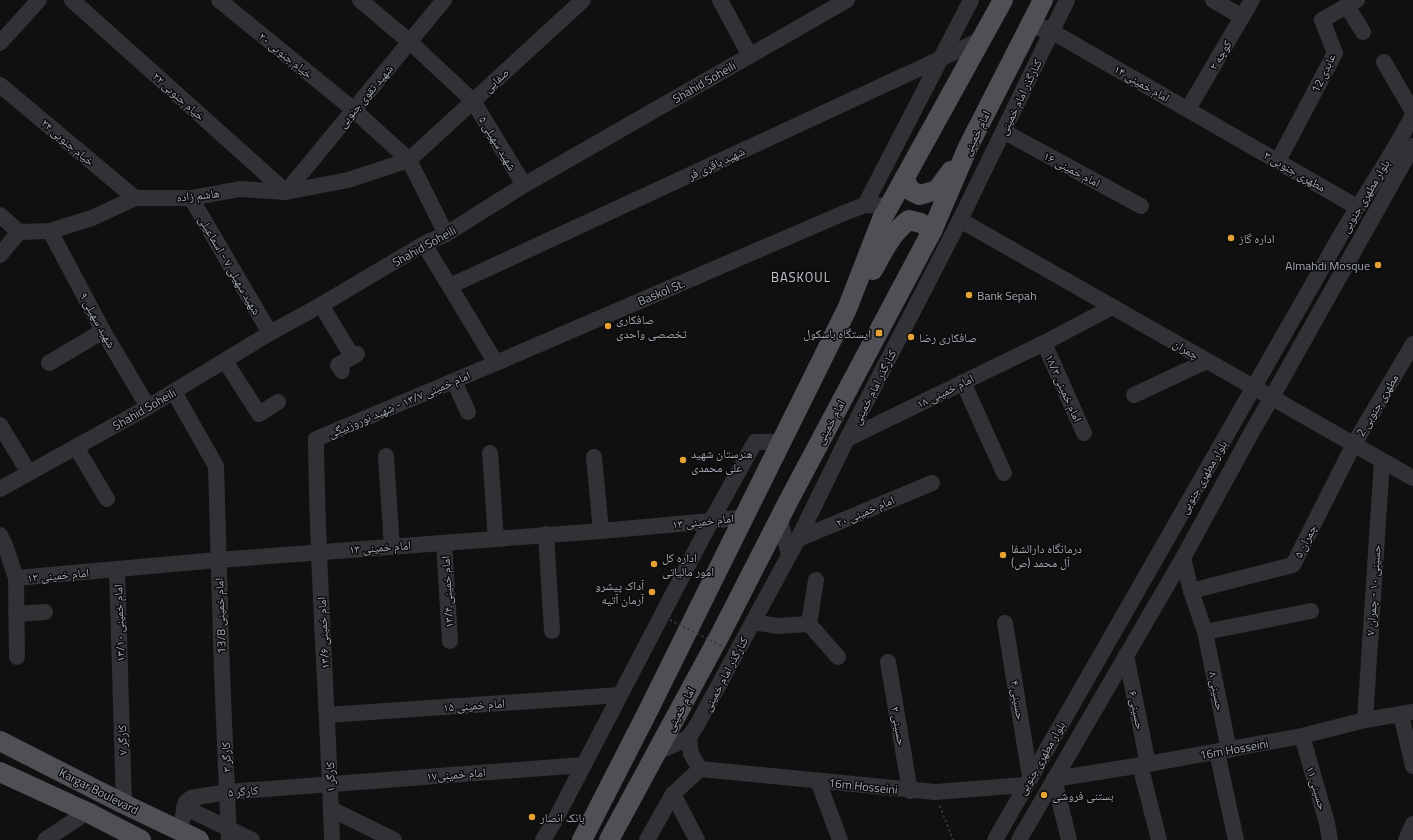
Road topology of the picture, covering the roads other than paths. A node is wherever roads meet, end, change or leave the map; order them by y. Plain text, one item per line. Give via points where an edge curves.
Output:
1 (39, 0) edge
2 (72, 0) edge
3 (219, 0) edge
4 (360, 0) edge
5 (444, 0) edge
6 (583, 0) edge
7 (720, 0) edge
8 (971, 0) edge
9 (1003, 0) edge
10 (1043, 0) edge
11 (1067, 0) edge
12 (1213, 0) edge
13 (1252, 0) edge
14 (844, 1) edge
15 (1352, 3) edge
16 (1242, 17) junction
17 (1051, 31) junction
18 (1363, 32) dead end
19 (1023, 38) junction
20 (982, 39) junction
21 (410, 42) junction
22 (0, 43) edge
23 (750, 56) junction
24 (940, 59) junction
25 (1384, 62) dead end
26 (0, 85) edge
27 (473, 101) junction
28 (1188, 109) junction
29 (354, 110) junction
30 (1413, 112) edge
31 (1413, 116) edge
32 (1003, 132) junction
33 (1233, 135) joint
34 (968, 147) junction
35 (1412, 154) edge
36 (409, 160) junction
37 (1278, 161) junction
38 (904, 179) junction
39 (524, 185) junction
40 (286, 192) junction
41 (135, 198) junction
42 (190, 198) junction
43 (866, 205) junction
44 (889, 206) junction
45 (1141, 206) dead end
46 (1357, 208) junction
47 (0, 215) edge
48 (960, 220) junction
49 (50, 231) junction
50 (932, 231) junction
51 (19, 232) junction
52 (446, 234) junction
53 (424, 244) junction
54 (0, 255) edge
55 (450, 286) junction
56 (321, 305) junction
57 (1112, 307) junction
58 (847, 309) junction
59 (103, 332) junction
60 (270, 333) junction
61 (1044, 344) junction
62 (1413, 344) edge
63 (225, 361) junction
64 (1207, 361) junction
65 (48, 363) dead end
66 (496, 363) junction
67 (1268, 364) junction
68 (342, 371) dead end
69 (1282, 379) junction
70 (454, 381) junction
71 (963, 382) junction
72 (1254, 388) junction
73 (174, 392) junction
74 (1134, 395) dead end
75 (1272, 397) junction
76 (278, 402) dead end
77 (148, 407) junction
78 (468, 412) dead end
79 (1238, 414) junction
80 (0, 425) edge
81 (1254, 428) junction
82 (1084, 433) dead end
83 (847, 439) junction
84 (781, 442) junction
85 (1354, 444) junction
86 (76, 447) junction
87 (490, 453) dead end
88 (386, 456) dead end
89 (594, 457) dead end
90 (1382, 461) junction
91 (29, 473) junction
92 (1004, 473) dead end
93 (1413, 478) edge
94 (932, 483) dead end
95 (0, 489) edge
96 (107, 499) dead end
97 (744, 517) junction
98 (779, 518) junction
99 (711, 521) junction
100 (601, 531) junction
101 (546, 534) junction
102 (496, 538) junction
103 (798, 539) junction
104 (2, 543) edge
105 (444, 543) junction
106 (392, 547) junction
107 (319, 551) junction
108 (789, 554) junction
109 (1183, 558) junction
110 (218, 560) junction
111 (117, 570) junction
112 (16, 578) junction
113 (816, 580) dead end
114 (1191, 591) junction
115 (1311, 611) dead end
116 (45, 612) dead end
117 (16, 614) junction
118 (753, 622) junction
119 (1005, 623) dead end
120 (809, 624) junction
121 (552, 631) dead end
122 (1205, 632) junction
123 (450, 641) dead end
124 (1126, 655) junction
125 (17, 657) dead end
126 (838, 657) dead end
127 (888, 662) dead end
128 (222, 673) joint
129 (120, 677) joint
130 (620, 695) junction
131 (1407, 713) edge
132 (327, 715) junction
133 (1365, 720) junction
134 (1302, 736) junction
135 (689, 737) junction
136 (0, 741) edge
137 (1223, 751) junction
138 (657, 752) junction
139 (1413, 762) edge
140 (583, 764) junction
141 (1144, 765) junction
142 (700, 769) junction
143 (0, 772) edge
144 (1054, 779) junction
145 (818, 781) junction
146 (1028, 781) junction
147 (330, 784) junction
148 (910, 791) junction
149 (227, 792) junction
150 (673, 794) junction
151 (124, 804) junction
152 (184, 808) junction
153 (331, 809) junction
154 (87, 812) junction
155 (1413, 824) edge
156 (180, 830) junction
157 (229, 834) edge
158 (45, 840) edge
159 (141, 840) edge
160 (199, 840) edge
161 (252, 840) edge
162 (332, 840) edge
163 (394, 840) edge
164 (543, 840) edge
165 (582, 840) edge
166 (609, 840) edge
167 (647, 840) edge
168 (698, 840) edge
169 (840, 840) edge
170 (995, 840) edge
171 (1019, 840) edge
172 (1069, 840) edge
173 (1159, 840) edge
174 (1236, 840) edge
175 (1330, 840) edge
176 (1406, 840) edge

1 - 22 street
2 - 40 street, خیام جنوبی ۲۲
3 - 29 street, خیام جنوبی ۲۰
4 - 21 street, شهید سهیلی ۵
5 - 21 street, شهید تقوی جنوبی
6 - 27 street, صفایی
7 - 23 street
8 - 24 street
9 - 20 main road
10 - 19 main road, امام خمینی
11 - 17 street, کنارگذر امام خمینی
12 - 16 street
13 - 16 street, کوچه ۲
14 - 23 street, Shahid Soheili
15 - 18 street
15 - 37 street, عابدی 12 via 1322,20 1335,53
16 - 28 street, کوچه ۲
17 - 19 street via 1045,28 1032,30
17 - 28 street, امام خمینی ۱۴
17 - 32 street, کنارگذر امام خمینی
19 - 34 main road, امام خمینی
20 - 24 street, شهید باقری فر
20 - 38 main road
21 - 27 street, شهید سهیلی ۵
21 - 29 street, شهید تقوی جنوبی
23 - 39 street, Shahid Soheili
24 - 43 street
24 - 55 street, شهید باقری فر
25 - 30 street
26 - 41 street, خیام جنوبی ۲۴
27 - 36 street, صفایی
27 - 39 street, شهید سهیلی ۵
28 - 33 street, امام خمینی ۱۴
29 - 36 street, خیام جنوبی ۲۰
29 - 40 street, شهید تقوی جنوبی
31 - 46 street, بلوار مطهری جنوبی
32 - 45 street, امام خمینی ۱۶
32 - 48 street, کنارگذر امام خمینی
33 - 37 street, مطهری جنوبی ۳
34 - 38 main road via 937,190 920,195 910,191
34 - 50 main road, امام خمینی
35 - 69 street, بلوار مطهری جنوبی
36 - 40 street, هاشم زاده via 348,180
36 - 52 street
37 - 46 street, مطهری جنوبی ۳
38 - 44 main road
39 - 52 street, Shahid Soheili
40 - 42 street, هاشم زاده via 240,190
41 - 42 street, هاشم زاده
41 - 49 street, هاشم زاده via 92,218
42 - 60 street, شهید سهیلی ۷ - اسماعیلی
43 - 44 street, Baskol St.
43 - 66 street, Baskol St.
44 - 58 main road
46 - 67 street, بلوار مطهری جنوبی
47 - 51 street
48 - 57 street, چمران
48 - 83 street, کنارگذر امام خمینی
49 - 51 street, هاشم زاده
49 - 59 street, شهید سهیلی ۹
50 - 58 main road via 921,223 909,220 901,226
50 - 98 main road, امام خمینی
51 - 54 street
52 - 53 street, Shahid Soheili
53 - 55 street
53 - 56 street, Shahid Soheili
55 - 66 street
56 - 60 street, Shahid Soheili
56 - 68 street via 355,355 338,365
57 - 61 street, امام خمینی ۱۸
57 - 64 street, چمران
58 - 84 main road
59 - 65 street
59 - 77 street, شهید سهیلی ۹
60 - 63 street, Shahid Soheili
61 - 71 street, امام خمینی ۱۸
61 - 82 street, امام خمینی ۱۸/۳
62 - 85 street, مطهری جنوبی 2
63 - 73 street, Shahid Soheili
63 - 76 street via 259,414
64 - 72 street, چمران
64 - 74 street
66 - 70 street, امام خمینی ۱۳/۷ - شهید نوروزبیگی
67 - 69 street via 1270,375 1275,380
67 - 72 street, بلوار مطهری جنوبی
69 - 75 street, بلوار مطهری جنوبی
70 - 78 street
70 - 107 street, امام خمینی ۱۳/۷ - شهید نوروزبیگی via 316,439
71 - 83 street, امام خمینی ۱۸
71 - 92 street
72 - 75 street, چمران
72 - 79 street, بلوار مطهری جنوبی
73 - 77 street, Shahid Soheili
73 - 110 street, امام خمینی 13/8 via 216,466
75 - 81 street, بلوار مطهری جنوبی
75 - 85 street, چمران
77 - 86 street, Shahid Soheili
79 - 81 street via 1252,413 1255,419
79 - 146 street, بلوار مطهری جنوبی
80 - 91 street
81 - 109 street, بلوار مطهری جنوبی
83 - 103 street, کنارگذر امام خمینی
84 - 97 main road
84 - 99 street via 755,442
85 - 90 street, چمران
85 - 114 street, چمران ۵ via 1293,565
86 - 91 street, Shahid Soheili
86 - 96 street
87 - 102 street
88 - 106 street
89 - 100 street
90 - 93 street, چمران
90 - 133 street, حسينی ۱۰ - چمران ۷
91 - 95 street, Shahid Soheili
94 - 103 street, امام خمینی ۲۰
97 - 99 street, امام خمینی ۱۳
97 - 165 main road
98 - 108 street
98 - 138 main road, امام خمینی
99 - 100 street, امام خمینی ۱۳
99 - 130 street
100 - 101 street, امام خمینی ۱۳
101 - 102 street, امام خمینی ۱۳
101 - 121 street
102 - 105 street, امام خمینی ۱۳
103 - 108 street, کنارگذر امام خمینی
104 - 112 street
105 - 106 street, امام خمینی ۱۳
105 - 123 street, امام خمینی ۱۳/۴
106 - 107 street, امام خمینی ۱۳
107 - 110 street, امام خمینی ۱۳
107 - 132 street, امام خمینی ۱۳/۶
108 - 118 street, کنارگذر امام خمینی
109 - 114 street, حسینی ۸
109 - 124 street, بلوار مطهری جنوبی
110 - 111 street, امام خمینی ۱۳
110 - 128 street, امام خمینی 13/8
111 - 112 street, امام خمینی ۱۳
111 - 129 street, امام خمینی ۱۳/۱۰
112 - 117 street
113 - 120 street
114 - 122 street, حسینی ۸
115 - 122 street
116 - 117 street
117 - 125 street
118 - 120 street via 777,626
118 - 135 street, کنارگذر امام خمینی
119 - 146 street, حسینی ۴
120 - 126 street
122 - 137 street, حسینی ۸
124 - 141 street, حسینی ۶
124 - 144 street, بلوار مطهری جنوبی
127 - 148 street, حسینی ۲
128 - 149 street, کارگر ۳
129 - 151 street, کارگر ۷
130 - 132 street, امام خمینی ۱۵
130 - 140 street
131 - 133 street, 16m Hosseini
131 - 139 street
132 - 147 street, کارگر ۱
133 - 134 street, 16m Hosseini
134 - 137 street, 16m Hosseini
134 - 175 street, حسینی ۱۱ via 1328,822
135 - 138 street
135 - 142 street via 691,754
136 - 151 main road, Kargar Boulevard
137 - 141 street, 16m Hosseini
137 - 174 street, حسینی ۸
138 - 166 main road, امام خمینی
140 - 147 street, امام خمینی۱۷
140 - 164 street
141 - 144 street, 16m Hosseini
141 - 173 street, حسینی ۶
142 - 145 street, 16m Hosseini
142 - 150 street
143 - 154 main road, Kargar Boulevard
144 - 171 street, بلوار مطهری جنوبی
144 - 172 street
145 - 148 street, 16m Hosseini
145 - 169 street
146 - 148 street, 16m Hosseini via 935,792
146 - 170 street, بلوار مطهری جنوبی
147 - 149 street, کارگر ۵
147 - 153 street, کارگر ۱
149 - 152 street, کارگر ۵ via 191,798
149 - 157 street, کارگر ۳
150 - 167 street
150 - 168 street
151 - 156 main road, Kargar Boulevard
152 - 156 street
152 - 157 street
153 - 162 street, کارگر ۱
153 - 163 street
154 - 158 street
154 - 159 main road, Kargar Boulevard
155 - 176 street
156 - 160 main road, Kargar Boulevard
157 - 161 street

